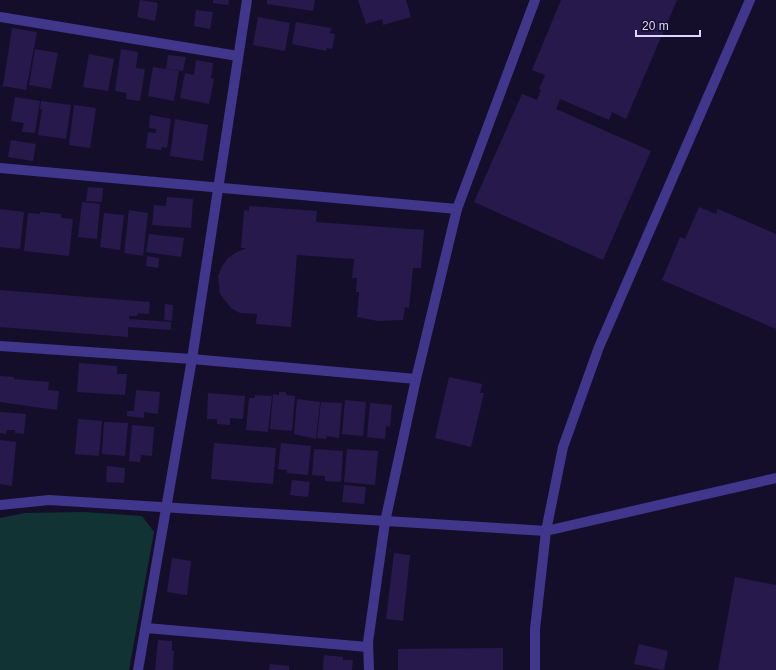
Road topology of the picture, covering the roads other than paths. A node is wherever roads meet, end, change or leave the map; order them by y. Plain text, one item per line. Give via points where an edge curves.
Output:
1 (247, 0) edge
2 (535, 0) edge
3 (750, 0) edge
4 (0, 17) edge
5 (238, 56) junction
6 (0, 168) edge
7 (217, 188) junction
8 (457, 209) junction
9 (0, 346) edge
10 (192, 359) junction
11 (416, 379) junction
12 (776, 478) edge
13 (0, 505) edge
14 (166, 507) junction
15 (385, 522) junction
16 (546, 531) junction
17 (146, 628) junction
18 (368, 647) junction
19 (138, 670) edge
20 (369, 670) edge
21 (534, 670) edge

1 - 5 street
2 - 8 street
3 - 16 street via 600,347 563,447
4 - 5 street
5 - 7 street
6 - 7 street
7 - 8 street
7 - 10 street
8 - 11 street
9 - 10 street
10 - 11 street
10 - 14 street
11 - 15 street
12 - 16 street
13 - 14 street via 49,500
14 - 15 street
14 - 17 street
15 - 16 street
15 - 18 street
16 - 21 street via 535,629
17 - 18 street
17 - 19 street
18 - 20 street

